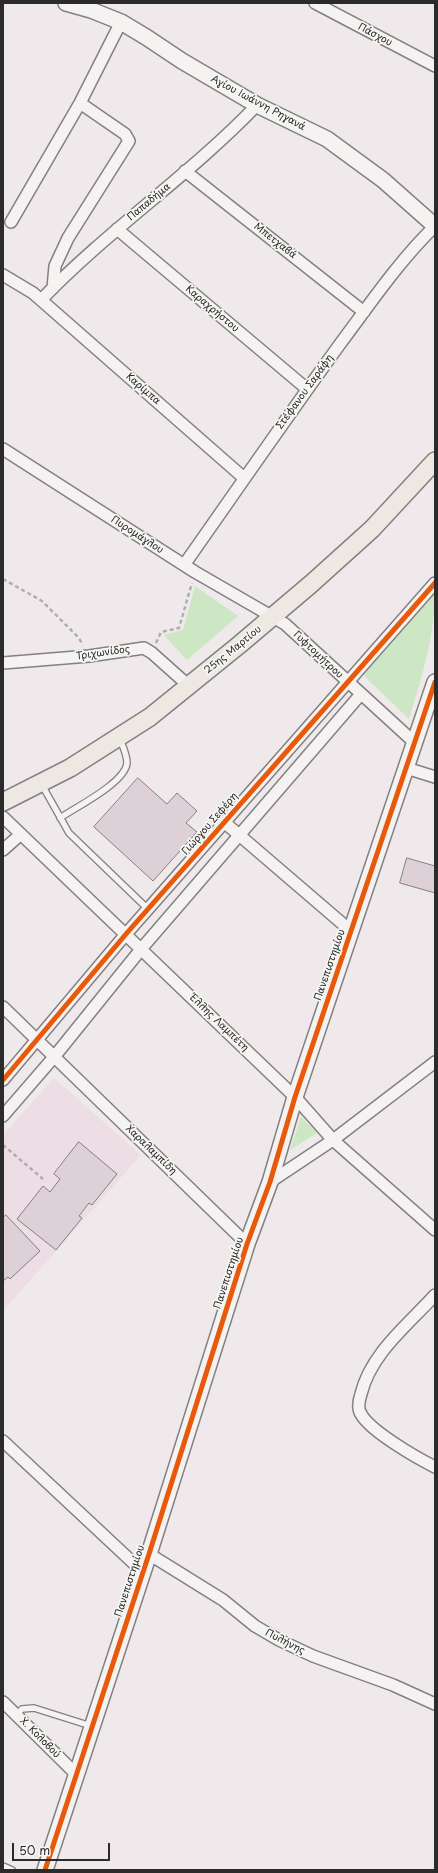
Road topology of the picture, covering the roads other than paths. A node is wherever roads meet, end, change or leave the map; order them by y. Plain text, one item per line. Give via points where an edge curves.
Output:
1 (66, 3) edge
2 (315, 3) edge
3 (91, 6) edge
4 (121, 22) junction
5 (435, 66) edge
6 (80, 103) junction
7 (257, 105) junction
8 (185, 171) junction
9 (11, 222) dead end
10 (435, 226) edge
11 (117, 229) junction
12 (3, 275) edge
13 (54, 288) junction
14 (41, 300) junction
15 (364, 312) junction
16 (307, 389) junction
17 (3, 449) edge
18 (435, 461) edge
19 (244, 478) junction
20 (184, 564) junction
21 (435, 583) edge
22 (274, 617) junction
23 (3, 663) edge
24 (348, 682) junction
25 (435, 682) edge
26 (189, 686) junction
27 (361, 694) junction
28 (120, 738) junction
29 (414, 743) junction
30 (406, 768) junction
31 (435, 777) edge
32 (41, 783) junction
33 (3, 802) edge
34 (3, 817) edge
35 (60, 818) junction
36 (224, 822) junction
37 (21, 834) junction
38 (238, 835) junction
39 (3, 850) edge
40 (148, 909) junction
41 (351, 931) junction
42 (126, 934) junction
43 (142, 948) junction
44 (3, 1007) edge
45 (37, 1041) junction
46 (54, 1057) junction
47 (435, 1062) edge
48 (3, 1080) edge
49 (295, 1097) junction
50 (3, 1116) edge
51 (333, 1140) junction
52 (270, 1182) junction
53 (435, 1230) edge
54 (248, 1244) junction
55 (435, 1295) edge
56 (3, 1441) edge
57 (435, 1467) edge
58 (149, 1554) junction
59 (142, 1572) junction
60 (3, 1702) edge
61 (435, 1704) edge
62 (16, 1715) junction
63 (92, 1726) junction
64 (76, 1774) junction
65 (3, 1866) edge
66 (12, 1870) edge
67 (45, 1870) edge

1 - 3 street, Αγίου Ιωάννη Ρηγανά
2 - 5 street, Πάσχου
3 - 4 street, Αγίου Ιωάννη Ρηγανά
4 - 6 street
4 - 7 street, Αγίου Ιωάννη Ρηγανά
6 - 9 street
6 - 13 street via 125,134 129,141 68,238 55,266
7 - 8 street, Παπαδήμα
7 - 10 street, Αγίου Ιωάννη Ρηγανά via 338,146
8 - 11 street, Παπαδήμα
8 - 15 street, Μπετχαβά
10 - 15 street, Στέφανου Σαράφη via 419,241
11 - 13 street, Παπαδήμα
11 - 16 street, Καραχρήστου
12 - 14 street, Καρίμπα
13 - 14 street, Παπαδήμα
14 - 19 street, Καρίμπα
15 - 16 street, Στέφανου Σαράφη
16 - 19 street, Στέφανου Σαράφη
17 - 20 street, Πυρομάγλου
18 - 22 main road, 25ης Μαρτίου via 372,529
19 - 20 street, Στέφανου Σαράφη
20 - 22 street, Πυρομάγλου
21 - 24 street, Γιώργου Σεφέρη
22 - 24 street, Γυφτομήτρου via 299,635
22 - 26 main road, 25ης Μαρτίου
23 - 26 street, Τριχωνίδος via 88,656 139,648 152,653
24 - 27 street, Γυφτομήτρου
24 - 36 street, Γιώργου Σεφέρη
25 - 29 street, Πανεπιστημίου
26 - 28 main road, 25ης Μαρτίου
27 - 29 street, Γυφτομήτρου
27 - 38 street
28 - 32 main road, 25ης Μαρτίου
28 - 35 lane via 127,758 124,771 116,781
29 - 30 street, Πανεπιστημίου
30 - 31 street
30 - 41 street, Πανεπιστημίου
32 - 33 main road, 25ης Μαρτίου
32 - 35 lane
34 - 37 street, Έλλης Λαμπέτη
35 - 40 lane via 69,833
36 - 38 street
36 - 40 street, Γιώργου Σεφέρη
37 - 39 street
37 - 42 street, Έλλης Λαμπέτη
38 - 41 street
38 - 43 street
40 - 42 street, Γιώργου Σεφέρη
41 - 49 street, Πανεπιστημίου
42 - 43 street, Έλλης Λαμπέτη
42 - 45 street, Γιώργου Σεφέρη
43 - 46 street
43 - 49 street, Έλλης Λαμπέτη
44 - 45 street, Χαραλαμπίδη
45 - 46 street, Χαραλαμπίδη
45 - 48 street, Γιώργου Σεφέρη
46 - 50 street
46 - 54 street, Χαραλαμπίδη
47 - 51 street
49 - 51 street, Έλλης Λαμπέτη
49 - 52 street, Πανεπιστημίου
51 - 52 street
51 - 53 street, Έλλης Λαμπέτη
52 - 54 street, Πανεπιστημίου
54 - 58 street, Πανεπιστημίου
55 - 57 street via 377,1358 366,1379 359,1407 362,1416 379,1432
56 - 59 street
58 - 59 street, Πανεπιστημίου
58 - 61 street, Πυλήνης via 223,1600 254,1626 290,1646 418,1695
59 - 63 street, Πανεπιστημίου
60 - 62 street, Χ. Κολοβού
62 - 63 lane via 22,1709 34,1708
62 - 64 street, Χ. Κολοβού
63 - 64 street, Πανεπιστημίου
64 - 67 street, Πανεπιστημίου
65 - 66 lane

